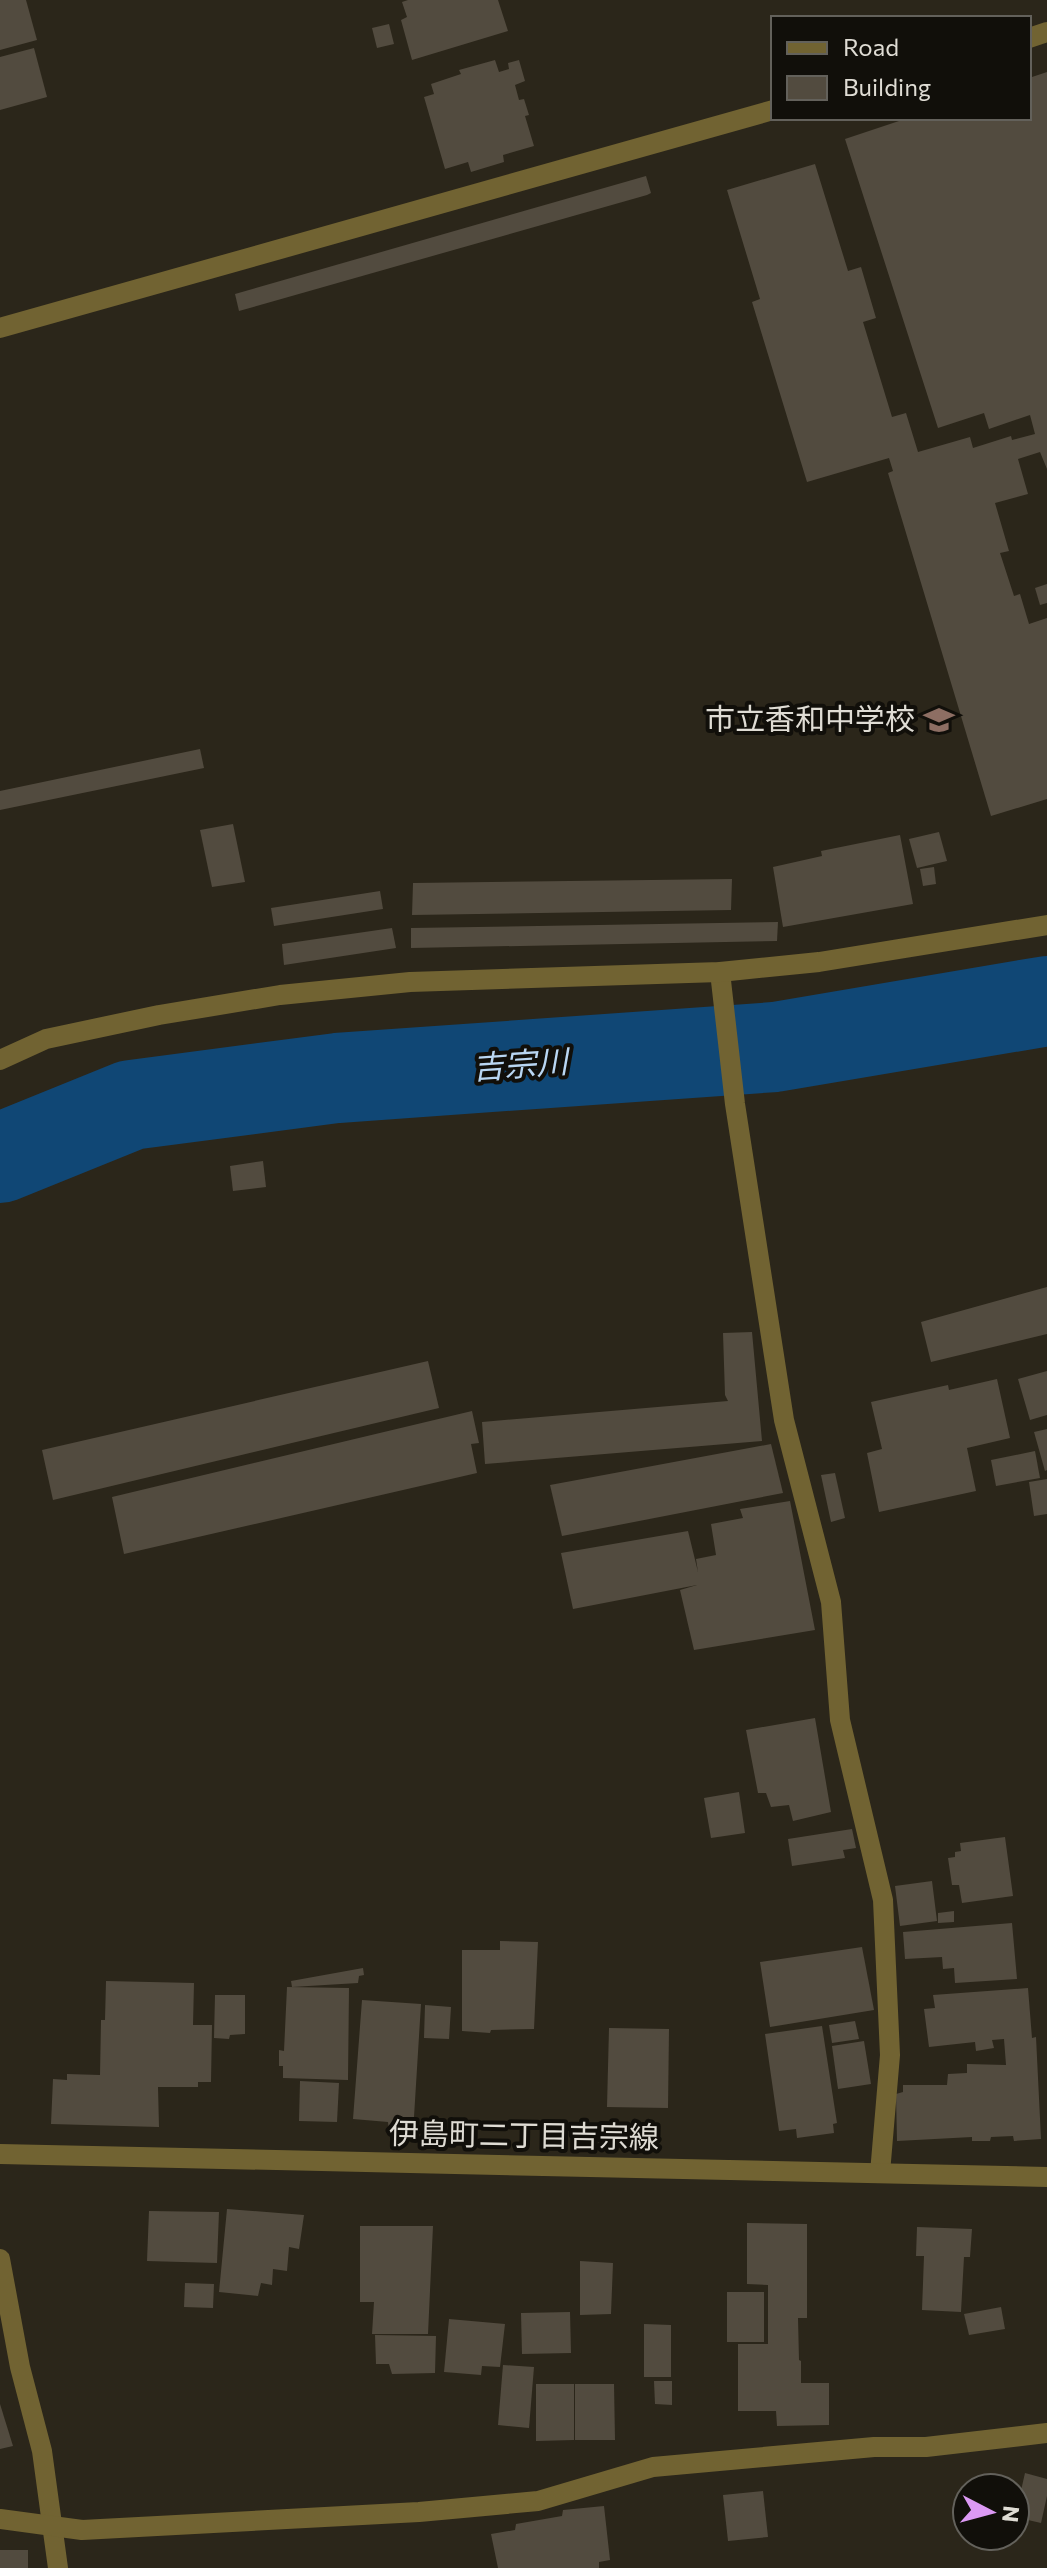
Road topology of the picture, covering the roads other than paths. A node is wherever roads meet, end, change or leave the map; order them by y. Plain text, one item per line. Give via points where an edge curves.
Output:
1 (771, 111) edge
2 (0, 328) edge
3 (1047, 925) edge
4 (720, 972) junction
5 (0, 1060) edge
6 (0, 2154) edge
7 (880, 2173) junction
8 (1047, 2177) edge
9 (0, 2259) edge
10 (1047, 2433) edge
11 (0, 2519) edge
12 (53, 2527) junction
13 (58, 2568) edge

1 - 2 street
3 - 4 street via 819,962
4 - 5 street via 410,982 280,995 46,1039
4 - 7 street via 784,1420 831,1602 840,1720 883,1900 890,2055
6 - 7 street, 伊島町二丁目吉宗線
7 - 8 street, 伊島町二丁目吉宗線
9 - 12 street
10 - 12 street via 653,2467 538,2501 434,2511 82,2530
11 - 12 street
12 - 13 street

